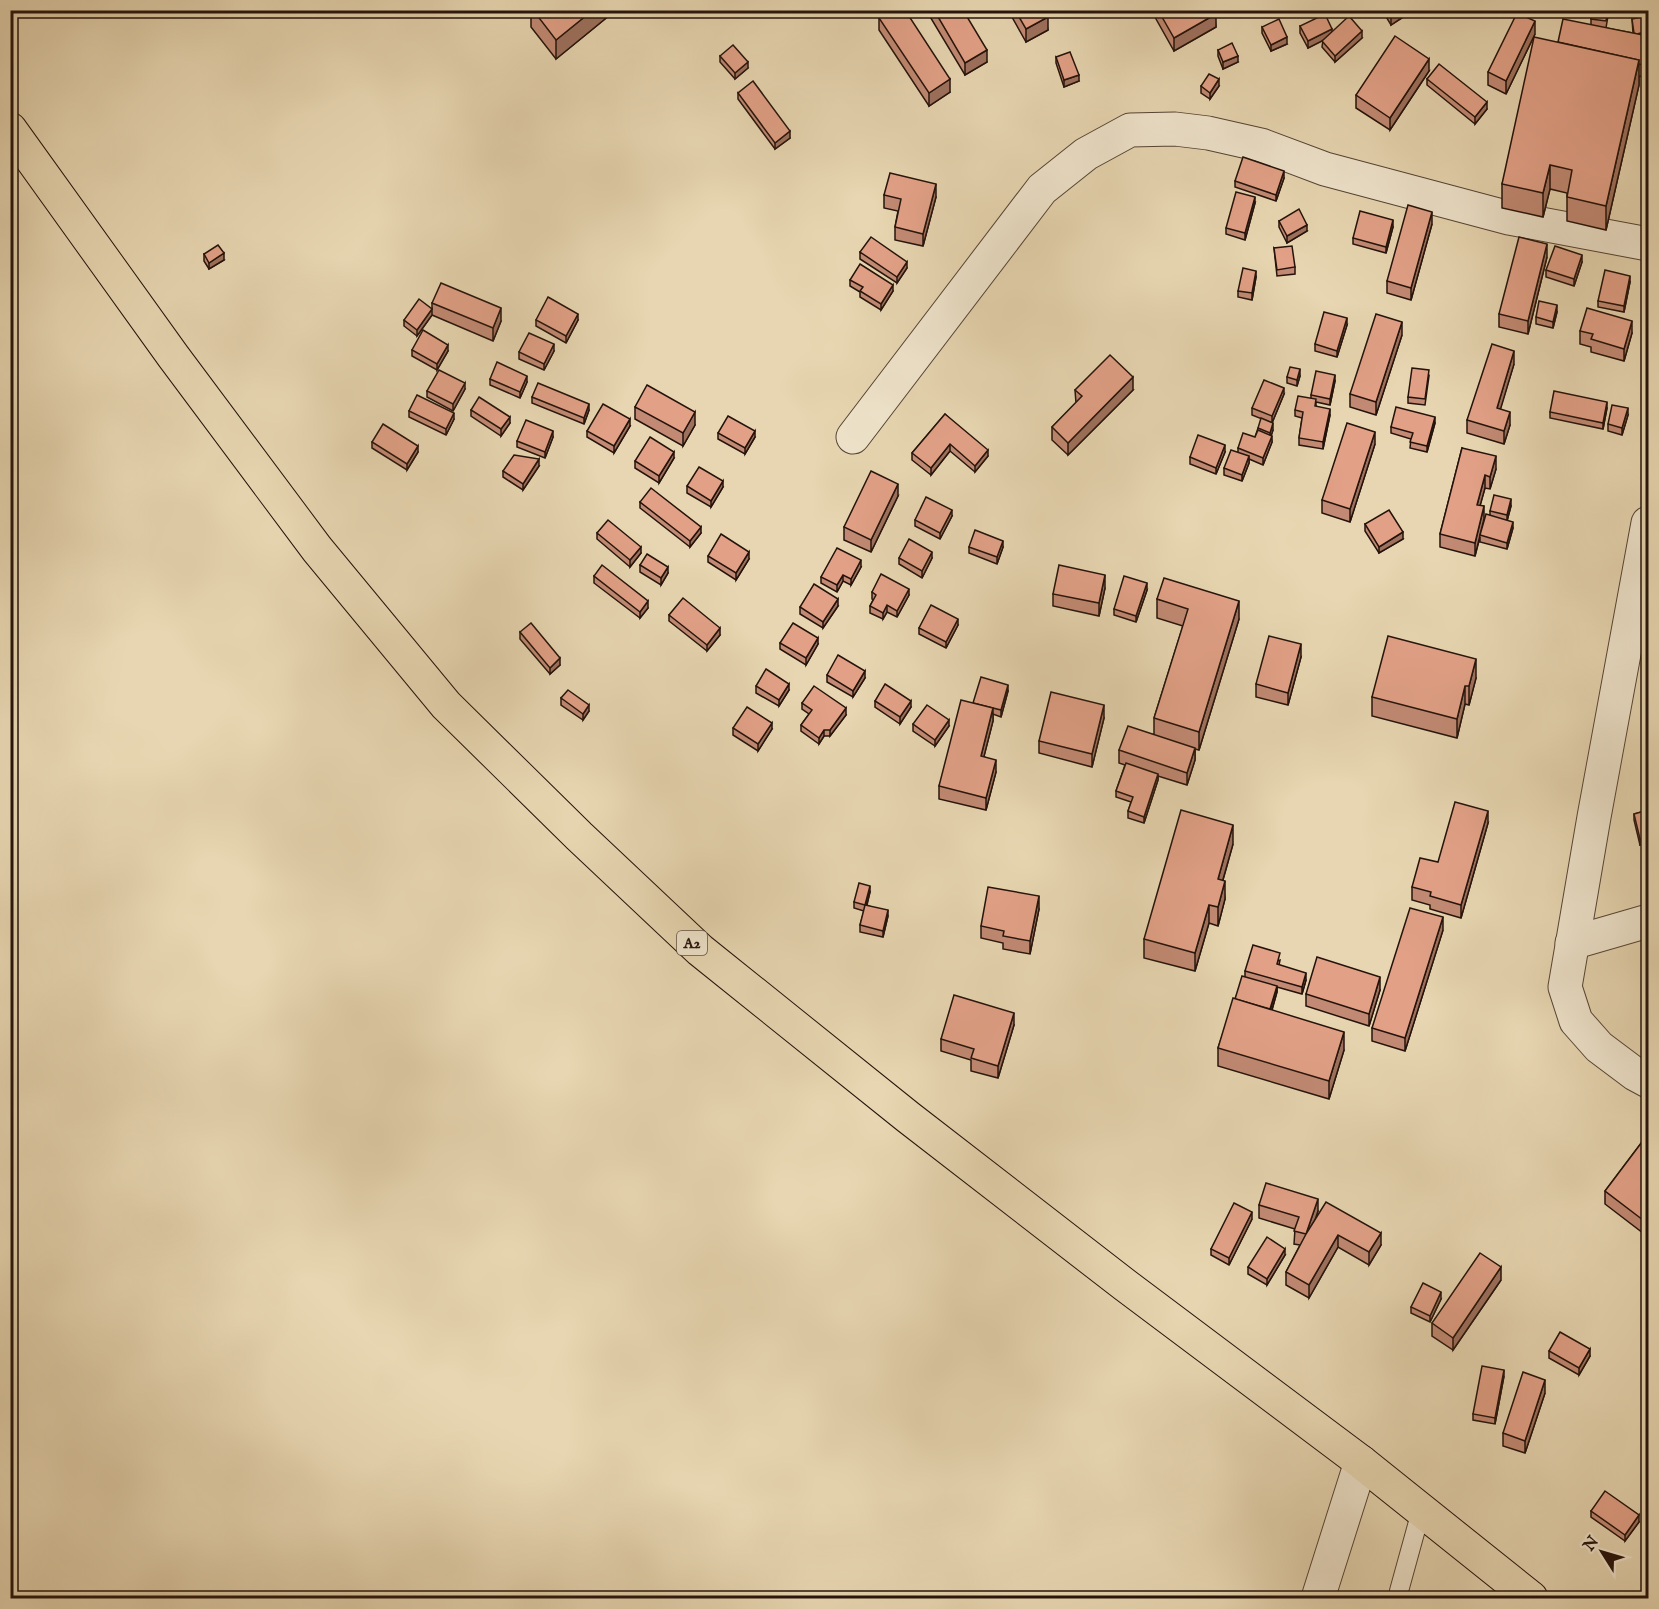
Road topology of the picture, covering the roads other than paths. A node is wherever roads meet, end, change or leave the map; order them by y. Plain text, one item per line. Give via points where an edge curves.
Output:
1 (10, 129) edge
2 (1648, 244) edge
3 (853, 437) dead end
4 (1648, 523) edge
5 (1648, 921) edge
6 (1572, 943) junction
7 (1648, 1081) edge
8 (1361, 1462) junction
9 (1421, 1511) junction
10 (1318, 1599) edge
11 (1401, 1599) edge
12 (1531, 1599) edge

1 - 8 highway, A2 via 317,549 462,722 700,950 908,1117
2 - 3 street via 1509,218 1208,133 1130,130 1086,154 1042,189
4 - 6 street
5 - 6 street
6 - 7 street via 1565,987 1576,1021 1599,1047
8 - 9 highway, A2
8 - 10 street
9 - 11 lane
9 - 12 highway, A2

